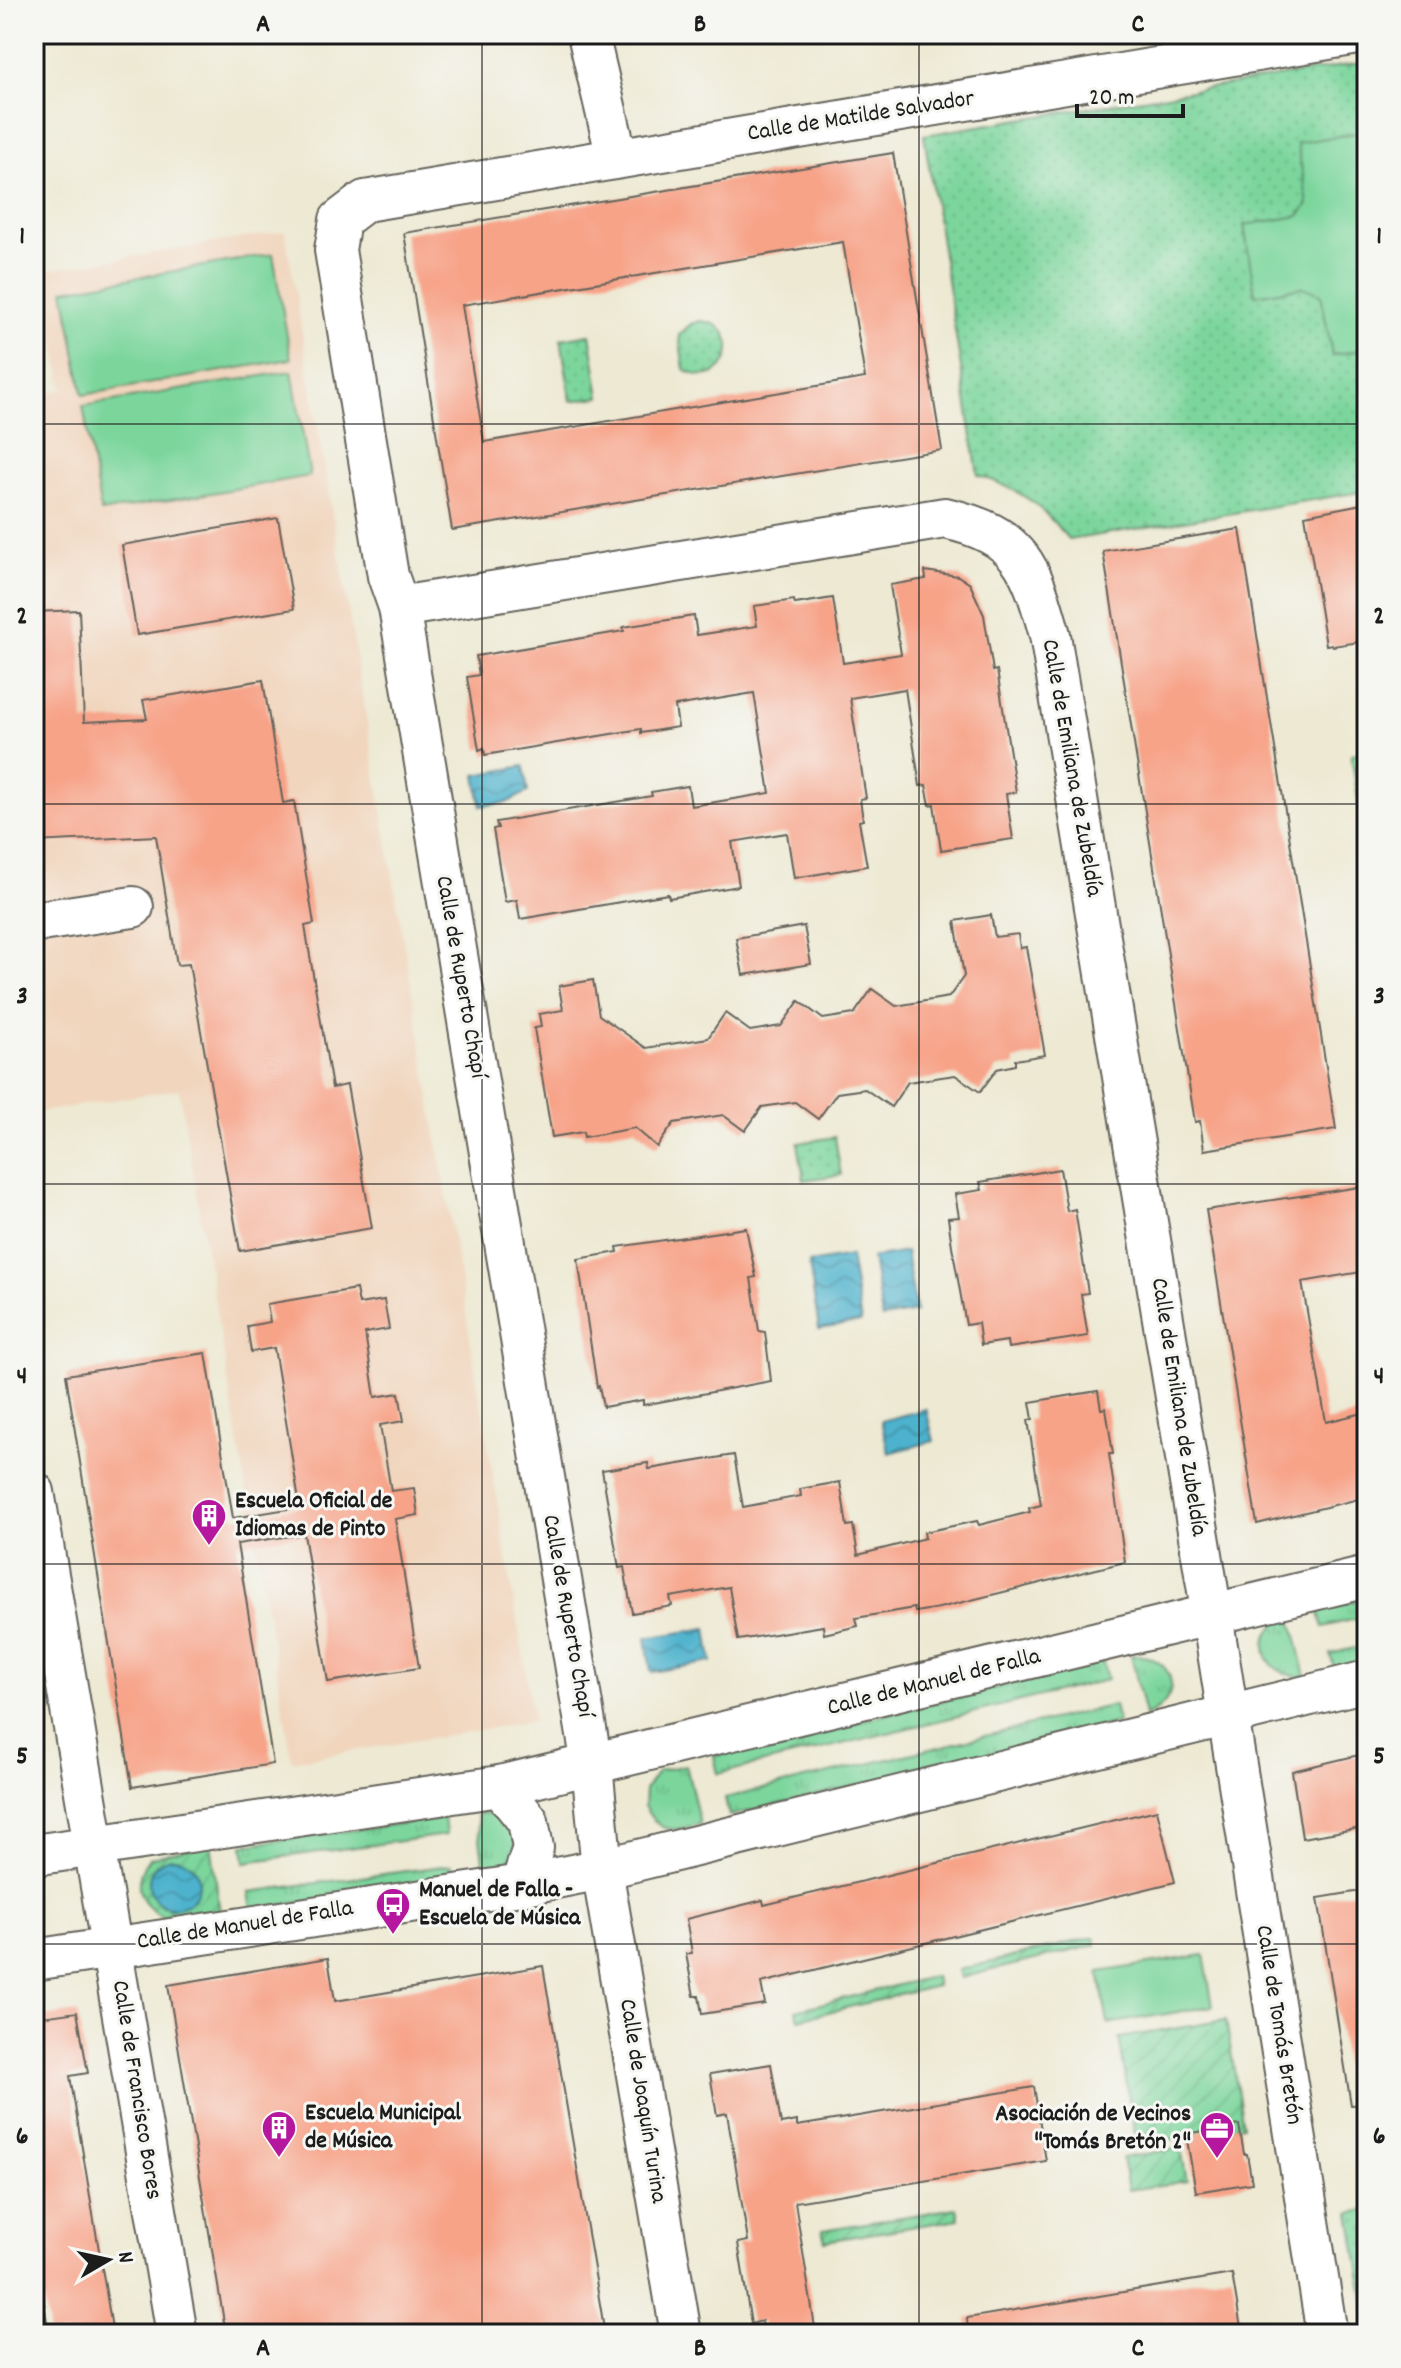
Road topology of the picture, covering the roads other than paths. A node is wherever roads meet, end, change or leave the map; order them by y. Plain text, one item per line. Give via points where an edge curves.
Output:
1 (588, 34) edge
2 (1332, 36) edge
3 (617, 158) junction
4 (365, 201) joint
5 (399, 607) junction
6 (133, 907) dead end
7 (34, 922) edge
8 (34, 1492) edge
9 (1367, 1577) edge
10 (1212, 1615) junction
11 (1367, 1681) edge
12 (1228, 1716) junction
13 (592, 1765) junction
14 (500, 1786) junction
15 (96, 1846) junction
16 (34, 1855) edge
17 (602, 1869) junction
18 (521, 1885) junction
19 (112, 1946) junction
20 (34, 1960) edge
21 (177, 2334) edge
22 (681, 2334) edge
23 (1327, 2334) edge

1 - 3 street
2 - 3 street, Calle de Matilde Salvador
3 - 4 street, Calle de Matilde Salvador
4 - 5 street, Calle de Ruperto Chapí via 340,220 335,250 388,576
5 - 10 street, Calle de Emiliana de Zubeldía via 945,518 993,534 1017,551 1035,582 1050,635
5 - 13 street, Calle de Ruperto Chapí
6 - 7 street
8 - 15 street, Calle de Francisco Bores
9 - 10 street, Calle de Manuel de Falla
10 - 12 street, Calle de Emiliana de Zubeldía
10 - 13 street, Calle de Manuel de Falla
11 - 12 street, Calle de Manuel de Falla
12 - 17 street, Calle de Manuel de Falla
12 - 23 street, Calle de Tomás Bretón
13 - 14 street, Calle de Manuel de Falla
13 - 17 street, Calle de Ruperto Chapí
14 - 15 street, Calle de Manuel de Falla
14 - 18 street via 528,1821 533,1848
15 - 16 street, Calle de Manuel de Falla
15 - 19 street, Calle de Francisco Bores
17 - 18 street, Calle de Manuel de Falla
17 - 22 street, Calle de Joaquín Turina
18 - 19 street, Calle de Manuel de Falla
19 - 20 street, Calle de Manuel de Falla
19 - 21 street, Calle de Francisco Bores

